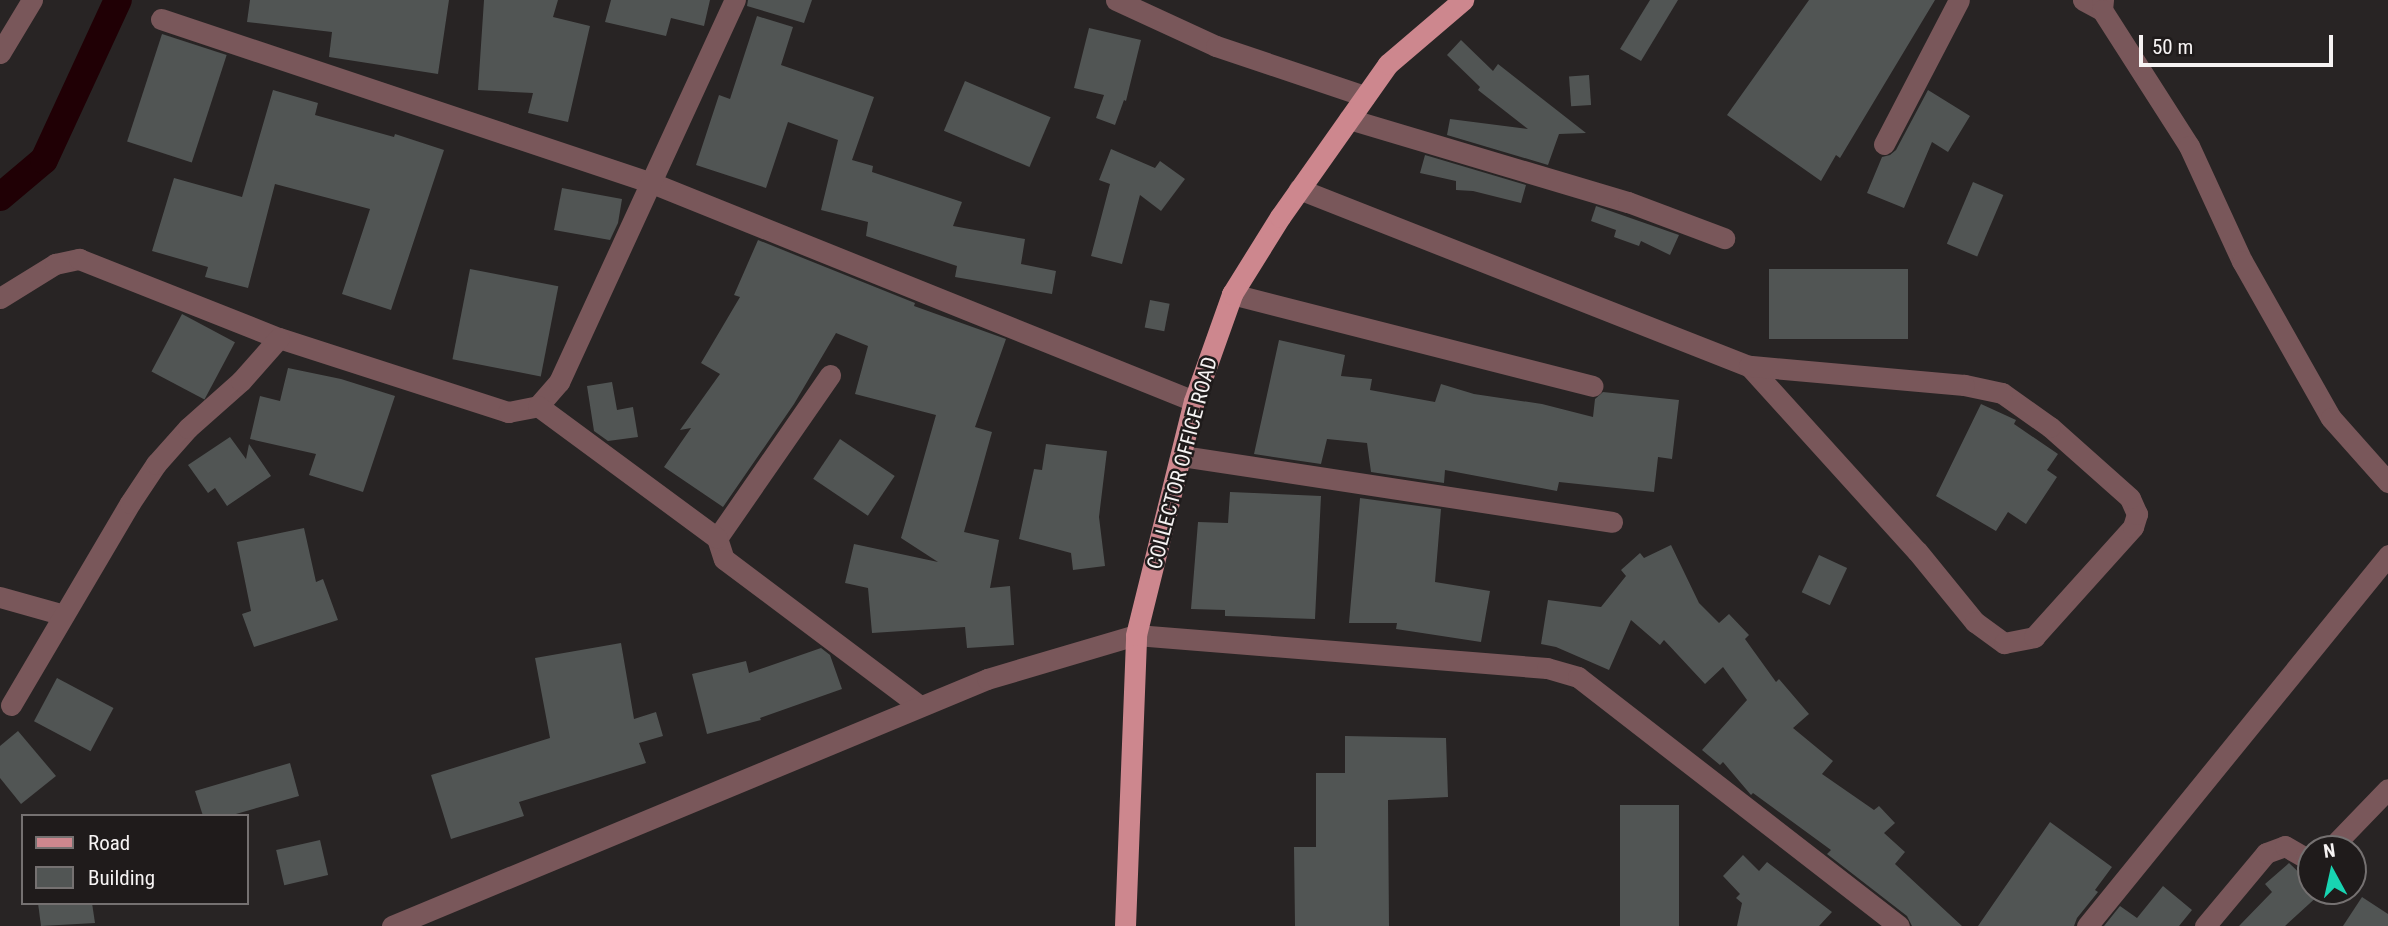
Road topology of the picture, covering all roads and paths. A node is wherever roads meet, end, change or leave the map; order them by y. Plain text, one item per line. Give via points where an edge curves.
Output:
1 (32, 0) edge
2 (735, 0) edge
3 (1115, 0) edge
4 (1463, 0) edge
5 (1959, 0) edge
6 (2082, 0) edge
7 (2103, 5) edge
8 (161, 19) dead end
9 (0, 53) edge
10 (1365, 96) junction
11 (1349, 119) junction
12 (1884, 144) dead end
13 (652, 183) junction
14 (1299, 189) junction
15 (1724, 238) dead end
16 (1232, 294) junction
17 (0, 298) edge
18 (279, 338) junction
19 (1749, 366) junction
20 (830, 375) dead end
21 (1591, 386) dead end
22 (1194, 401) junction
23 (538, 406) junction
24 (1182, 456) junction
25 (2388, 482) edge
26 (1612, 522) dead end
27 (717, 538) junction
28 (2388, 555) edge
29 (0, 597) edge
30 (64, 615) junction
31 (1136, 635) junction
32 (11, 705) dead end
33 (920, 706) junction
34 (2388, 789) edge
35 (2344, 835) edge
36 (2297, 853) edge
37 (392, 926) edge
38 (1125, 926) edge
39 (1899, 926) edge
40 (2087, 926) edge
41 (2205, 926) edge

1 - 9 street
2 - 13 street
3 - 10 street via 1216,46
4 - 10 main road, COLLECTOR OFFICE ROAD via 1388,64
5 - 12 street
6 - 7 street
7 - 25 street via 2189,146 2242,261 2331,418
8 - 13 street
10 - 11 main road, COLLECTOR OFFICE ROAD
11 - 14 main road, COLLECTOR OFFICE ROAD
11 - 15 street via 1628,202
13 - 22 street
13 - 23 street via 559,382
14 - 16 main road, COLLECTOR OFFICE ROAD
14 - 19 street
16 - 21 street
16 - 22 main road, COLLECTOR OFFICE ROAD
17 - 18 street via 55,264 79,260
18 - 23 street via 508,412
18 - 30 street via 156,464
19 - 19 street via 1917,551 1975,622 2004,643 2034,637 2133,527 2137,514 2130,498 2050,427 2002,393 1952,384
20 - 27 street
22 - 24 main road, COLLECTOR OFFICE ROAD
23 - 27 street
24 - 26 street
24 - 31 main road, COLLECTOR OFFICE ROAD
27 - 33 street via 724,559
28 - 40 street
29 - 30 street
30 - 32 street
31 - 33 street via 987,678
31 - 38 main road, COLLECTOR OFFICE ROAD
31 - 39 street via 1547,668 1578,677
33 - 37 street
34 - 35 street
36 - 41 street via 2285,846 2266,853

